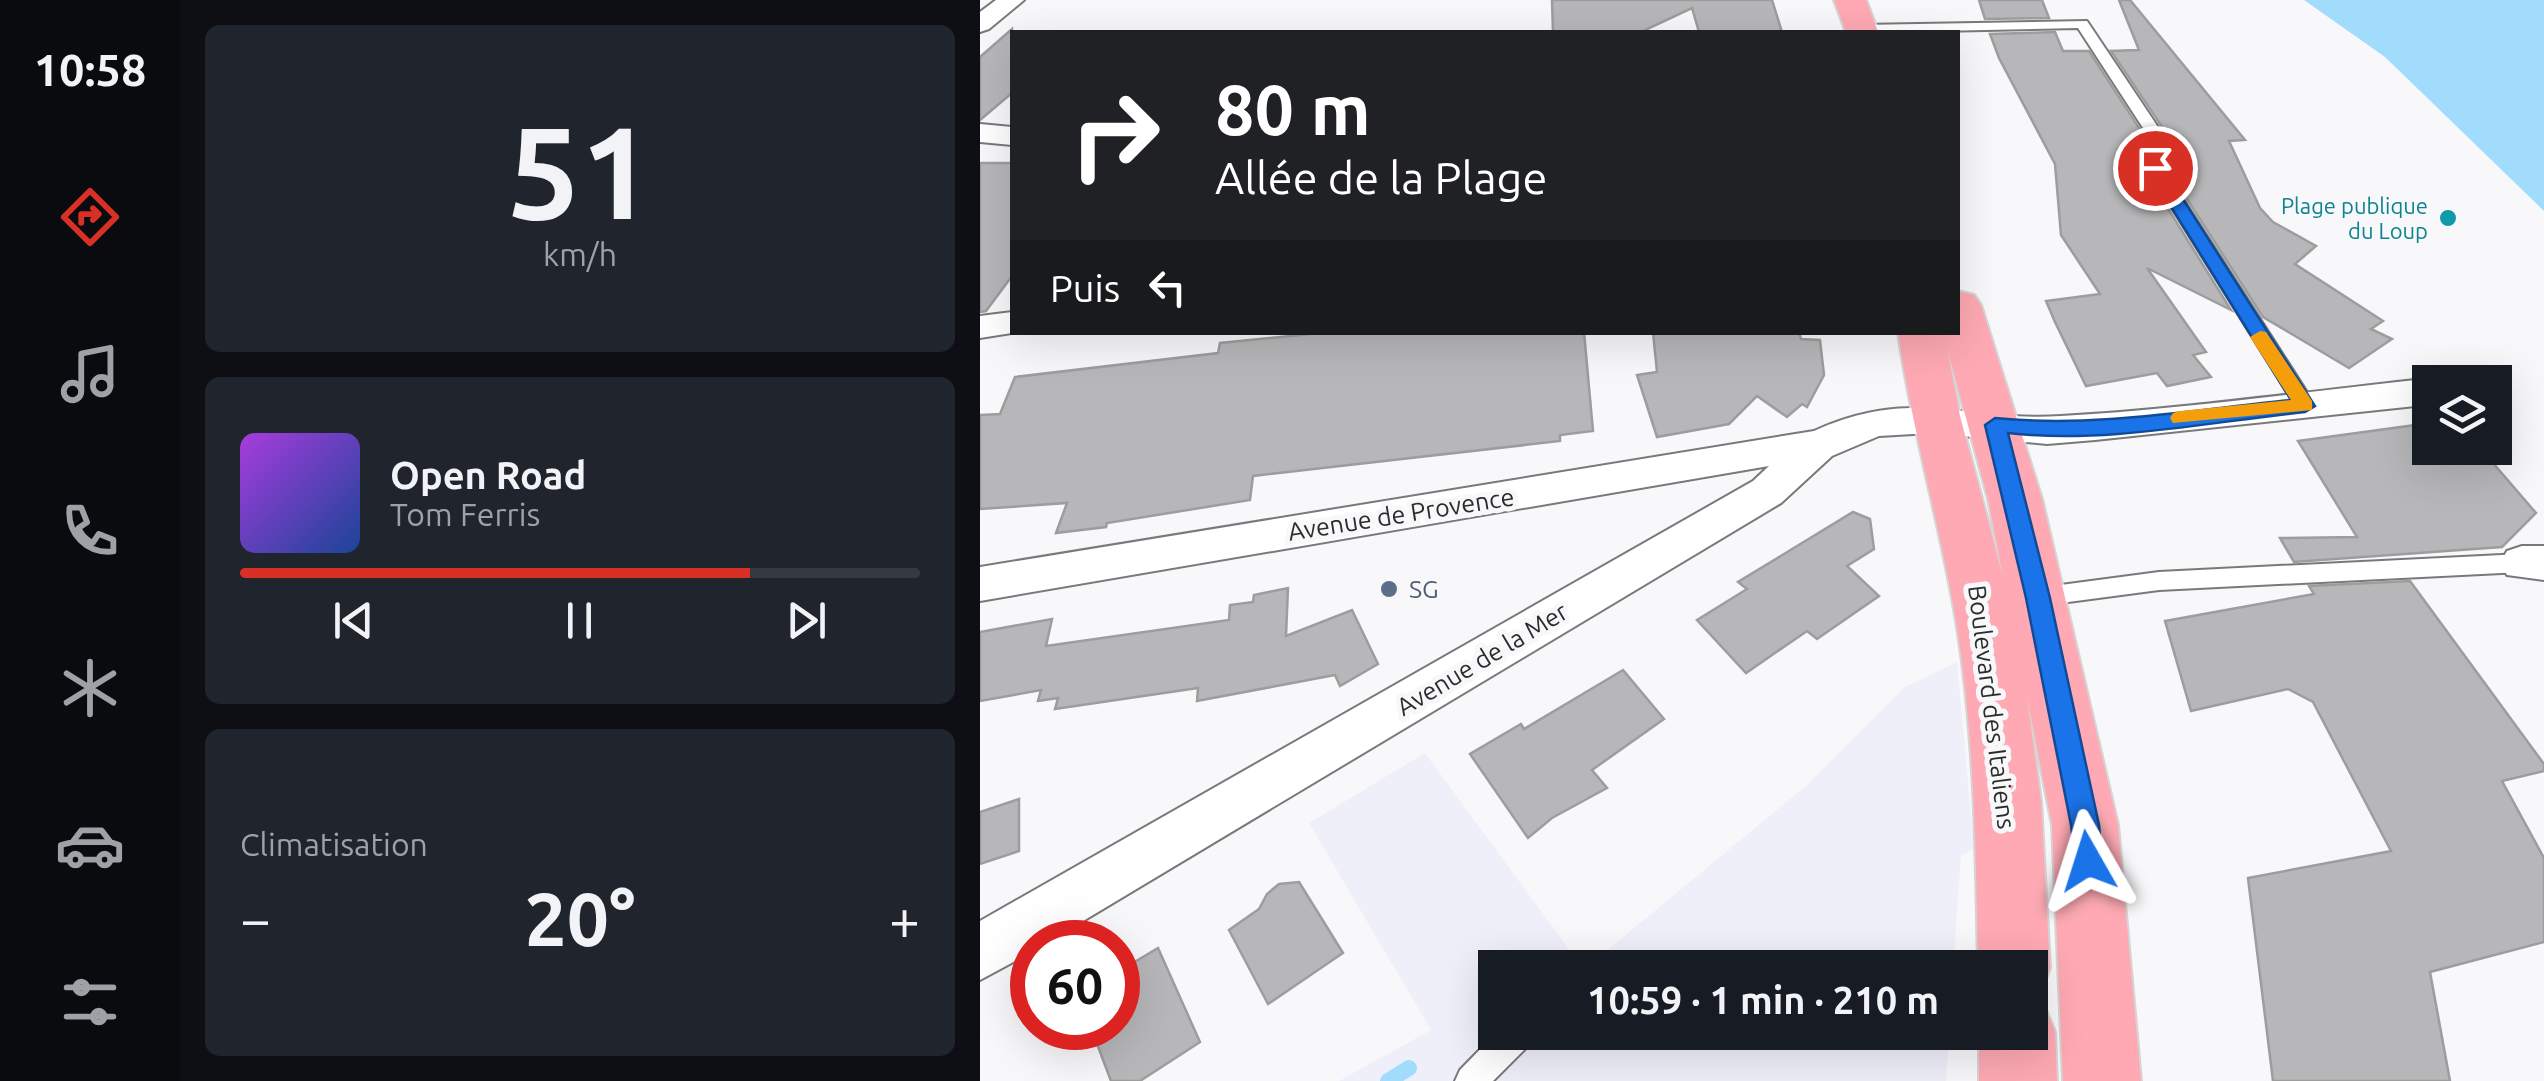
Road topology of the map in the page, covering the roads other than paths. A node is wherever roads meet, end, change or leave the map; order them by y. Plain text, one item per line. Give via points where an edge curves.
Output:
1 (1012, 0) edge
2 (1821, 0) edge
3 (980, 24) edge
4 (1851, 24) edge
5 (980, 133) edge
6 (1010, 136) edge
7 (1960, 311) edge
8 (1010, 324) edge
9 (980, 327) edge
10 (1922, 335) edge
11 (2412, 394) edge
12 (2305, 406) junction
13 (1936, 416) junction
14 (1995, 425) junction
15 (1822, 443) junction
16 (2533, 563) edge
17 (980, 584) edge
18 (2038, 598) junction
19 (2013, 950) edge
20 (980, 952) edge
21 (1502, 1050) edge
22 (2017, 1050) edge
23 (1471, 1081) edge
24 (2018, 1081) edge
25 (2102, 1081) edge

1 - 3 street
2 - 4 main road
4 - 12 lane via 2082,24 2166,150 2155,168
5 - 6 street
7 - 14 main road
8 - 9 street
10 - 13 main road, Boulevard des Italiens
11 - 12 street, Avenue de la Mer
12 - 14 street, Avenue de la Mer via 2083,428
13 - 14 street, Avenue de la Mer
13 - 15 street, Avenue de la Mer via 1884,421
13 - 19 main road, Boulevard des Italiens via 1992,662 2008,801
14 - 18 main road
15 - 17 street, Avenue de Provence
15 - 20 street, Avenue de la Mer via 1766,492
16 - 18 lane via 2159,581
18 - 25 main road via 2085,825
21 - 23 lane
22 - 24 main road

